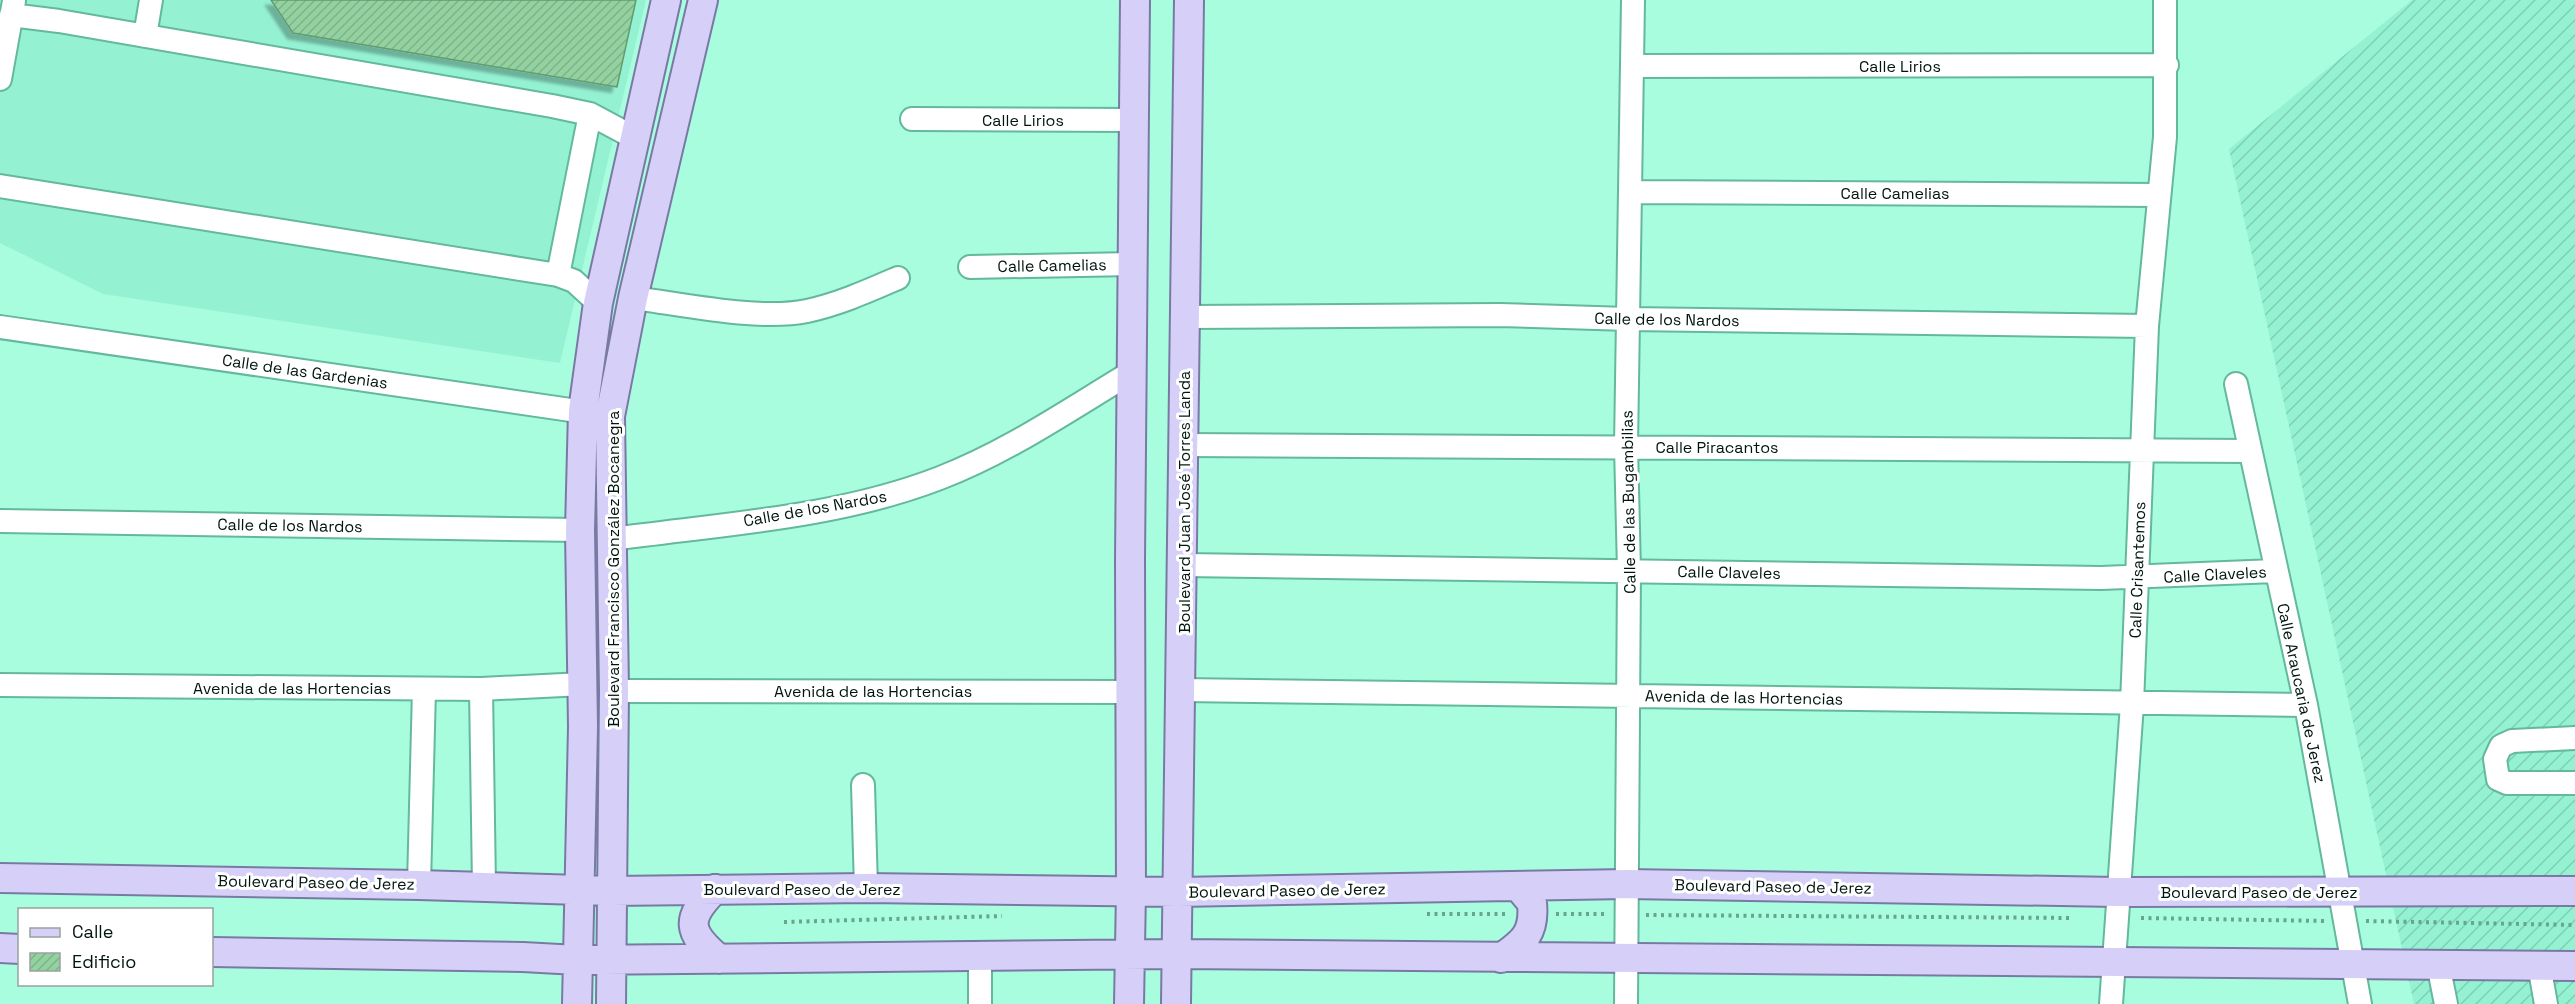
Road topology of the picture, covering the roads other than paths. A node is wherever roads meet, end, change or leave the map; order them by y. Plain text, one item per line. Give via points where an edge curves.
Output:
1 (150, 0) edge
2 (666, 0) edge
3 (703, 0) edge
4 (1135, 0) edge
5 (1189, 0) edge
6 (1633, 0) edge
7 (2165, 0) edge
8 (13, 7) edge
9 (145, 36) junction
10 (2167, 65) junction
11 (1632, 66) junction
12 (0, 80) edge
13 (590, 114) junction
14 (912, 119) dead end
15 (1134, 120) junction
16 (633, 137) junction
17 (659, 183) junction
18 (0, 186) edge
19 (1631, 192) junction
20 (2158, 195) junction
21 (1133, 264) junction
22 (970, 267) dead end
23 (558, 275) junction
24 (898, 278) dead end
25 (633, 298) junction
26 (598, 303) junction
27 (1186, 317) junction
28 (1628, 319) junction
29 (2147, 326) junction
30 (0, 327) edge
31 (1132, 372) junction
32 (2236, 384) dead end
33 (597, 413) junction
34 (1184, 445) junction
35 (1626, 446) junction
36 (2141, 451) junction
37 (2250, 451) junction
38 (0, 521) edge
39 (580, 530) junction
40 (614, 539) junction
41 (1184, 565) junction
42 (1629, 571) junction
43 (2275, 571) junction
44 (2137, 578) junction
45 (583, 684) junction
46 (0, 686) edge
47 (424, 688) junction
48 (481, 689) junction
49 (1182, 690) junction
50 (614, 691) junction
51 (1132, 692) junction
52 (1628, 695) junction
53 (2132, 704) junction
54 (2306, 705) junction
55 (2575, 738) edge
56 (2575, 783) edge
57 (863, 785) dead end
58 (0, 878) edge
59 (1627, 884) junction
60 (419, 885) junction
61 (484, 886) junction
62 (1518, 886) junction
63 (866, 888) junction
64 (715, 889) junction
65 (578, 890) junction
66 (611, 891) junction
67 (1131, 891) junction
68 (2575, 891) edge
69 (1178, 892) junction
70 (2341, 892) junction
71 (2116, 905) junction
72 (0, 948) edge
73 (18, 949) edge
74 (213, 952) edge
75 (1177, 954) junction
76 (1130, 955) junction
77 (980, 957) junction
78 (1501, 958) junction
79 (718, 959) junction
80 (577, 960) junction
81 (611, 960) junction
82 (1628, 960) junction
83 (2113, 964) junction
84 (2353, 964) junction
85 (2438, 964) junction
86 (2539, 965) junction
87 (2575, 966) edge
88 (577, 1004) edge
89 (611, 1004) edge
90 (980, 1004) edge
91 (1129, 1004) edge
92 (1176, 1004) edge
93 (1626, 1004) edge
94 (2111, 1004) edge
95 (2360, 1004) edge
96 (2446, 1004) edge
97 (2546, 1004) edge

1 - 9 street
2 - 16 main road, Boulevard Francisco González Bocanegra
3 - 17 main road, Boulevard Francisco González Bocanegra
4 - 15 main road
5 - 27 main road, Boulevard Juan José Torres Landa
6 - 11 street, Calle de las Bugambilias
7 - 10 street
8 - 9 street
8 - 12 street
9 - 13 street
10 - 11 street, Calle Lirios
10 - 20 street, Calle Crisantemos
11 - 19 street, Calle de las Bugambilias
13 - 16 street
13 - 23 street
14 - 15 street, Calle Lirios
15 - 21 main road
16 - 17 main road via 654,151
16 - 26 main road, Boulevard Francisco González Bocanegra
17 - 25 main road, Boulevard Francisco González Bocanegra
18 - 23 street
19 - 20 street, Calle Camelias
19 - 28 street, Calle de las Bugambilias
20 - 29 street, Calle Crisantemos
21 - 22 street, Calle Camelias
21 - 31 main road
23 - 26 street via 574,281
24 - 25 street via 847,300 779,314
25 - 33 main road, Boulevard Francisco González Bocanegra
26 - 33 main road, Boulevard Francisco González Bocanegra
27 - 28 street, Calle de los Nardos via 1511,315
27 - 34 main road, Boulevard Juan José Torres Landa
28 - 29 street, Calle de los Nardos
28 - 35 street, Calle de las Bugambilias
29 - 36 street, Calle Crisantemos
30 - 33 street, Calle de las Gardenias
31 - 40 street, Calle de los Nardos via 985,458 905,491 817,511
31 - 51 main road
32 - 37 street, Calle Araucaria de Jerez
33 - 39 main road, Boulevard Francisco González Bocanegra
33 - 40 main road, Boulevard Francisco González Bocanegra
34 - 35 street, Calle Piracantos
34 - 41 main road, Boulevard Juan José Torres Landa
35 - 36 street, Calle Piracantos
35 - 42 street, Calle de las Bugambilias
36 - 37 street, Calle Piracantos
36 - 44 street, Calle Crisantemos
37 - 43 street, Calle Araucaria de Jerez
38 - 39 street, Calle de los Nardos
39 - 45 main road, Boulevard Francisco González Bocanegra
40 - 50 main road, Boulevard Francisco González Bocanegra
41 - 42 street, Calle Claveles
41 - 49 main road, Boulevard Juan José Torres Landa
42 - 44 street, Calle Claveles
42 - 52 street, Calle de las Bugambilias
43 - 44 street, Calle Claveles
43 - 54 street, Calle Araucaria de Jerez
44 - 53 street, Calle Crisantemos
45 - 48 street, Avenida de las Hortencias
45 - 65 main road, Boulevard Francisco González Bocanegra
46 - 47 street, Avenida de las Hortencias
47 - 48 street, Avenida de las Hortencias
47 - 60 street
48 - 61 street
49 - 52 street, Avenida de las Hortencias
49 - 69 main road, Boulevard Juan José Torres Landa
50 - 51 street, Avenida de las Hortencias
50 - 66 main road, Boulevard Francisco González Bocanegra
51 - 67 main road
52 - 53 street, Avenida de las Hortencias
52 - 59 street, Calle de las Bugambilias
53 - 54 street, Avenida de las Hortencias
53 - 71 street, Calle Crisantemos
54 - 70 street, Calle Araucaria de Jerez
55 - 56 street via 2512,741 2501,746 2495,759 2498,779 2507,783
57 - 63 street
58 - 60 main road, Boulevard Paseo de Jerez
59 - 62 main road, Boulevard Paseo de Jerez
59 - 71 main road, Boulevard Paseo de Jerez
59 - 82 street, Calle de las Bugambilias
60 - 61 main road, Boulevard Paseo de Jerez
61 - 65 main road, Boulevard Paseo de Jerez
62 - 69 main road, Boulevard Paseo de Jerez
62 - 78 main road via 1532,903 1530,933
63 - 64 main road, Boulevard Paseo de Jerez
63 - 67 main road, Boulevard Paseo de Jerez
64 - 66 main road, Boulevard Paseo de Jerez
64 - 79 main road via 695,912 693,921 698,939
65 - 66 main road, Boulevard Paseo de Jerez
65 - 80 main road, Boulevard Francisco González Bocanegra
66 - 81 main road, Boulevard Francisco González Bocanegra
67 - 69 main road, Boulevard Paseo de Jerez
67 - 76 main road
68 - 70 main road, Boulevard Paseo de Jerez
69 - 75 main road, Boulevard Juan José Torres Landa
70 - 71 main road, Boulevard Paseo de Jerez
70 - 84 street, Calle Araucaria de Jerez
71 - 83 street, Calle Crisantemos
72 - 73 main road
74 - 80 main road
75 - 76 main road
75 - 78 main road
75 - 92 main road, Boulevard Juan José Torres Landa
76 - 77 main road
76 - 91 main road
77 - 79 main road
77 - 90 street
78 - 82 main road
79 - 81 main road
80 - 81 main road
80 - 88 main road, Boulevard Francisco González Bocanegra
81 - 89 main road, Boulevard Francisco González Bocanegra
82 - 83 main road
82 - 93 street, Calle de las Bugambilias
83 - 84 main road
83 - 94 street, Calle Crisantemos
84 - 85 main road
84 - 95 street, Calle Araucaria de Jerez
85 - 86 main road
85 - 96 street
86 - 87 main road
86 - 97 street

